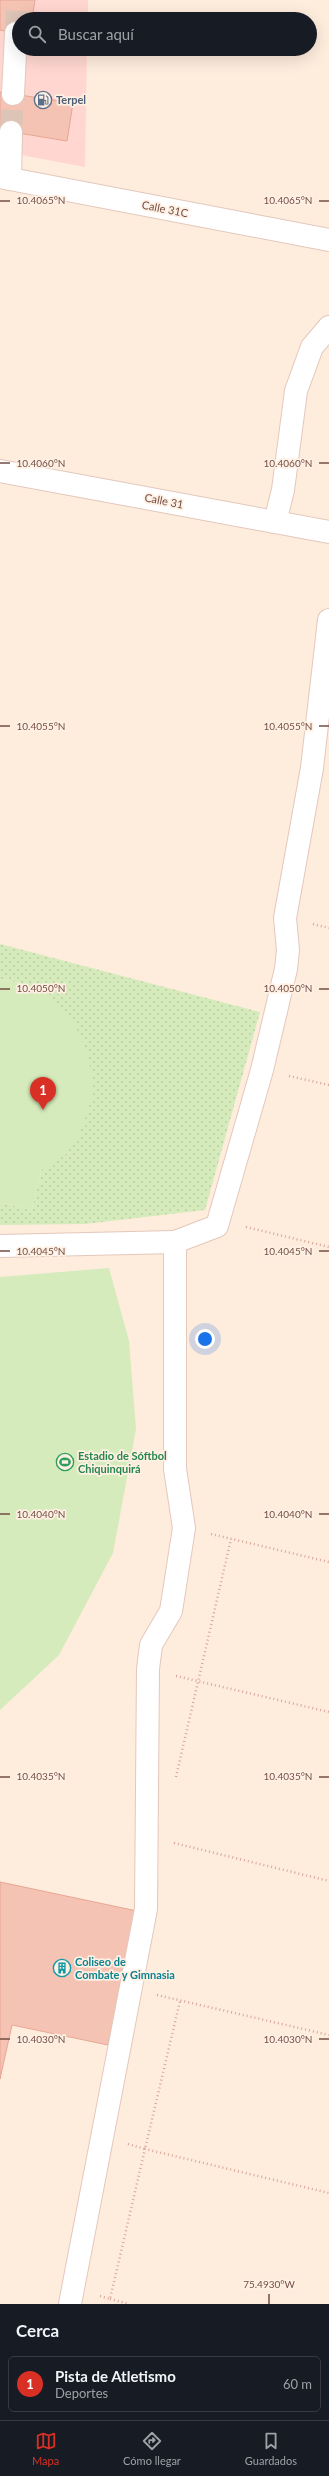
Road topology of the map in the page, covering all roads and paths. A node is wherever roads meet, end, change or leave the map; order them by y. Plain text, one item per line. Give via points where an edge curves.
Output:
1 (15, 56) edge
2 (13, 94) tunnel mouth
3 (11, 132) tunnel mouth
4 (5, 178) edge
5 (329, 240) edge
6 (329, 327) edge
7 (0, 471) edge
8 (276, 522) junction
9 (329, 532) edge
10 (329, 620) edge
11 (262, 1070) junction
12 (329, 1086) edge
13 (219, 1220) junction
14 (175, 1242) junction
15 (0, 1246) edge
16 (329, 1247) edge
17 (184, 1528) junction
18 (231, 1539) junction
19 (329, 1562) edge
20 (148, 1669) junction
21 (198, 1681) junction
22 (329, 1712) edge
23 (176, 1779) dead end
24 (146, 1836) junction
25 (329, 1881) edge
26 (131, 1989) junction
27 (180, 2001) junction
28 (329, 2035) edge
29 (102, 2138) junction
30 (145, 2149) junction
31 (329, 2194) edge
32 (72, 2297) edge
33 (110, 2299) junction
34 (129, 2304) edge

1 - 2 street
3 - 4 street
4 - 5 street, Calle 31C
6 - 8 street via 312,347 296,391 283,490
7 - 8 street, Calle 31
8 - 9 street, Calle 31
10 - 11 street via 312,768 285,918 288,950 286,969
11 - 12 path
11 - 13 street
13 - 14 street via 217,1226
13 - 16 path
14 - 15 street
14 - 17 street via 175,1469
17 - 18 path
17 - 20 street via 171,1611 151,1645
18 - 19 path
18 - 21 path
20 - 21 path
20 - 24 street
21 - 22 path
21 - 23 path
24 - 25 path
24 - 26 street via 146,1909
26 - 27 path
26 - 29 street
27 - 28 path
27 - 30 path
29 - 30 path
29 - 32 street
30 - 31 path
30 - 33 path
32 - 33 path
33 - 34 path

